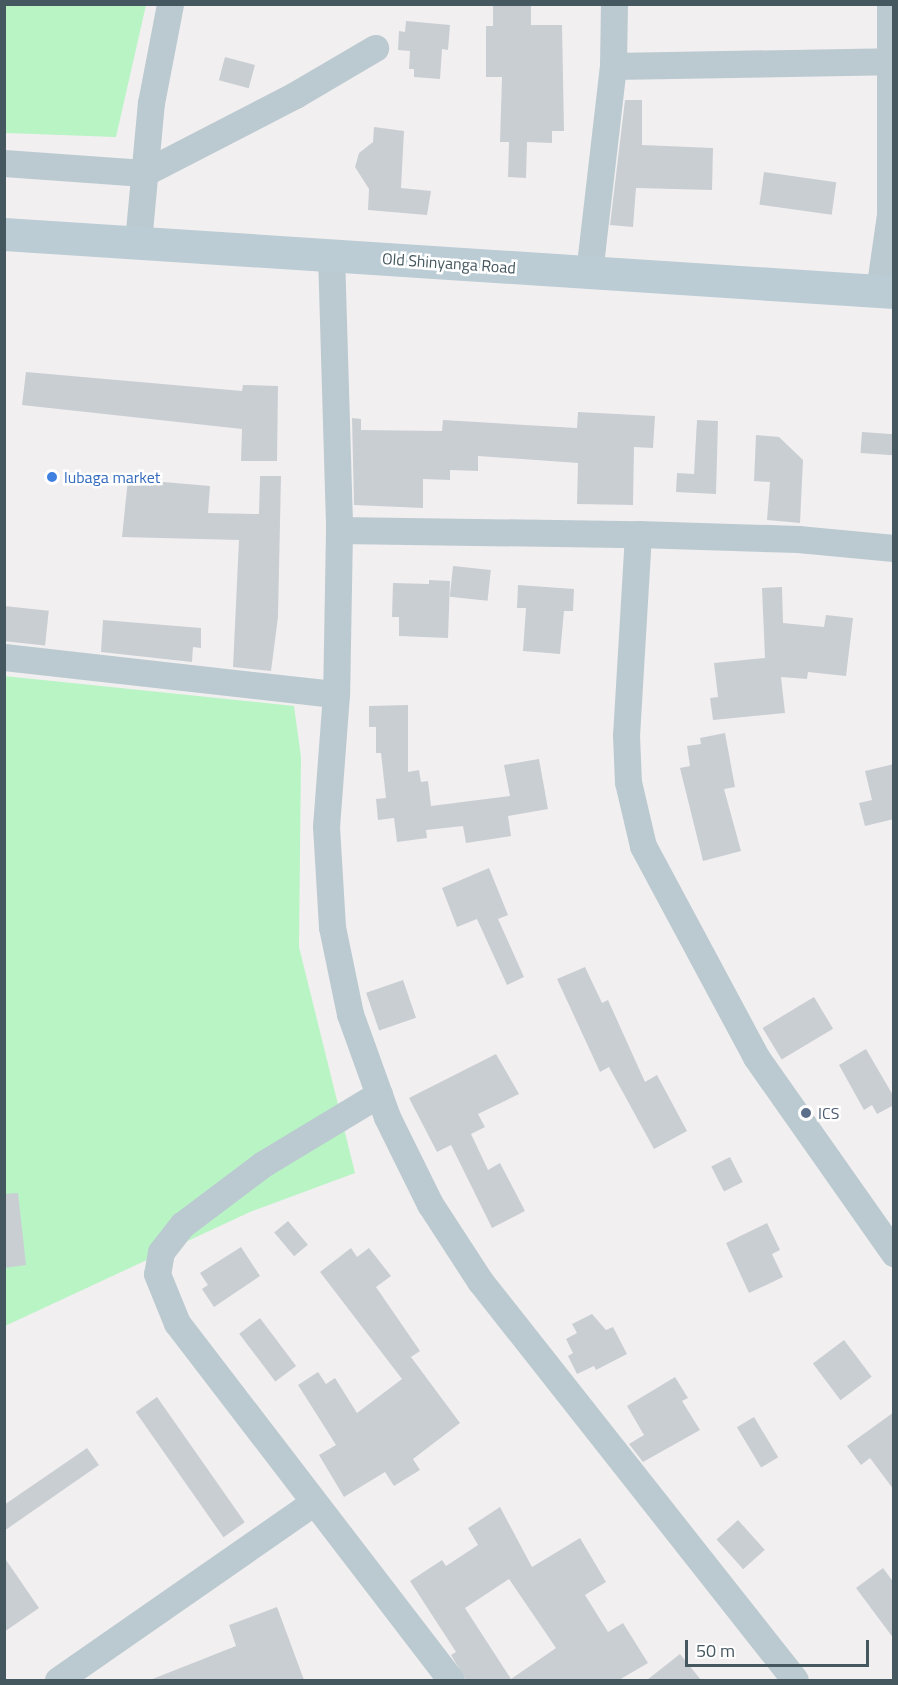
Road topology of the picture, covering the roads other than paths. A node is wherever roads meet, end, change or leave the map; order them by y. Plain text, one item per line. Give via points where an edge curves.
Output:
1 (170, 4) edge
2 (614, 4) edge
3 (890, 4) edge
4 (892, 32) edge
5 (375, 48) dead end
6 (889, 61) junction
7 (613, 66) junction
8 (4, 162) edge
9 (144, 173) junction
10 (4, 234) edge
11 (138, 242) junction
12 (331, 254) junction
13 (589, 273) junction
14 (886, 292) edge
15 (339, 530) junction
16 (638, 534) junction
17 (894, 548) edge
18 (4, 657) edge
19 (336, 694) junction
20 (379, 1094) junction
21 (894, 1253) edge
22 (314, 1503) junction
23 (57, 1680) edge
24 (451, 1680) edge
25 (795, 1680) edge

1 - 9 street via 151,103
2 - 7 street
3 - 4 street
4 - 6 street
5 - 9 street via 302,91
6 - 7 street
6 - 14 street
7 - 13 street
8 - 9 street
9 - 11 street
10 - 11 main road, Old Shinyanga Road
11 - 12 main road, Old Shinyanga Road
12 - 13 main road, Old Shinyanga Road
12 - 15 street
13 - 14 main road, Old Shinyanga Road
15 - 16 street
15 - 19 street
16 - 17 street via 798,539
16 - 21 street via 626,735 628,783 643,846 756,1057
18 - 19 street
19 - 20 street via 326,826 332,927 350,1014
20 - 22 street via 263,1164 182,1225 158,1259 162,1292 177,1323
20 - 25 street via 430,1204 480,1281
22 - 23 street
22 - 24 street

